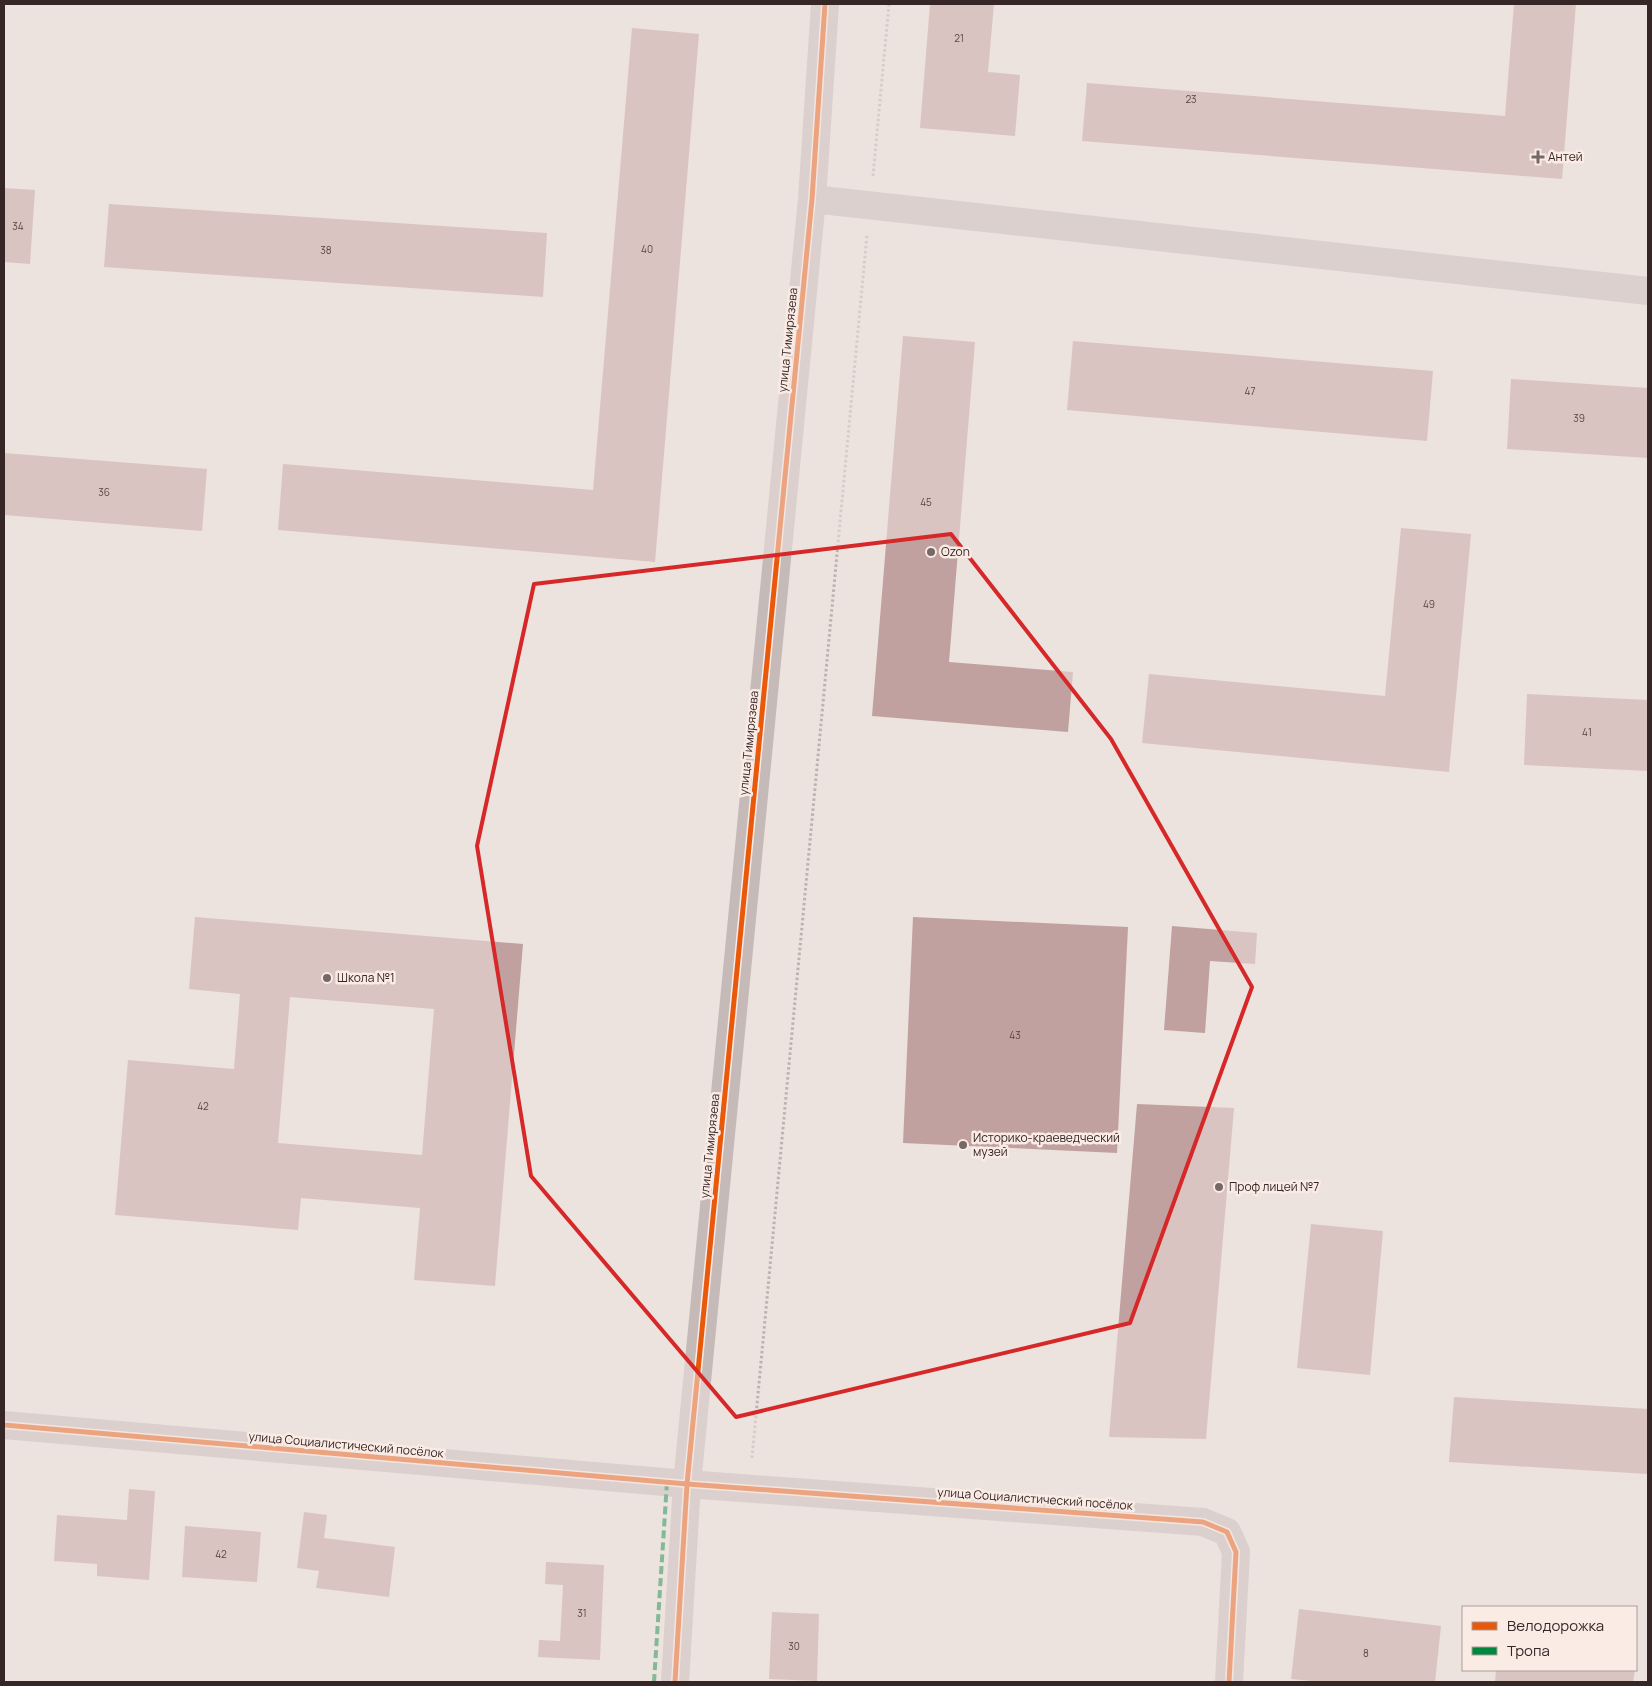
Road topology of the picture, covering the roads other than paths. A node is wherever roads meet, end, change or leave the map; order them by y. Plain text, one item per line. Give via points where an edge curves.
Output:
1 (825, 4) edge
2 (812, 199) junction
3 (1648, 291) edge
4 (4, 1425) edge
5 (687, 1484) junction
6 (674, 1682) edge
7 (1229, 1682) edge

1 - 2 street, улица Тимирязева
2 - 3 street
2 - 5 street, улица Тимирязева
4 - 5 street, улица Социалистический посёлок
5 - 6 street
5 - 7 street, улица Социалистический посёлок via 1203,1522 1227,1532 1236,1552

